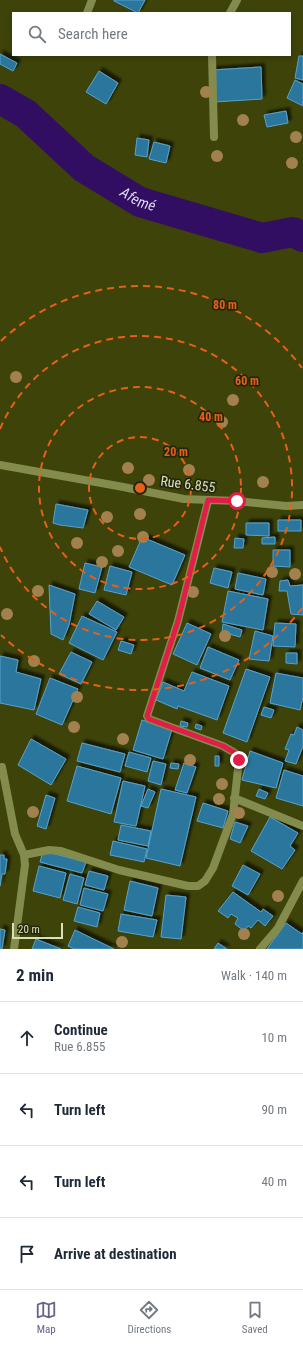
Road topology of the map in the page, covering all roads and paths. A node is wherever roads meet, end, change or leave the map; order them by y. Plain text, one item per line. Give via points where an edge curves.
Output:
1 (92, 0) edge
2 (237, 0) edge
3 (87, 12) edge
4 (231, 12) edge
5 (212, 56) edge
6 (214, 137) dead end
7 (0, 465) edge
8 (208, 500) junction
9 (303, 505) edge
10 (2, 767) dead end
11 (234, 798) junction
12 (303, 826) edge
13 (24, 855) junction
14 (303, 881) edge
15 (14, 949) edge
16 (260, 949) edge

1 - 3 street
2 - 4 street
5 - 6 street
7 - 8 street, Rue 6.855 via 184,499
8 - 9 street, Rue 6.855
8 - 11 street via 178,621 147,716 235,753 239,760
10 - 13 street via 15,834
11 - 12 street
11 - 13 street via 233,814 213,868 205,881 198,886 119,870 61,851 49,850
13 - 15 street via 25,865
14 - 16 street via 278,928

